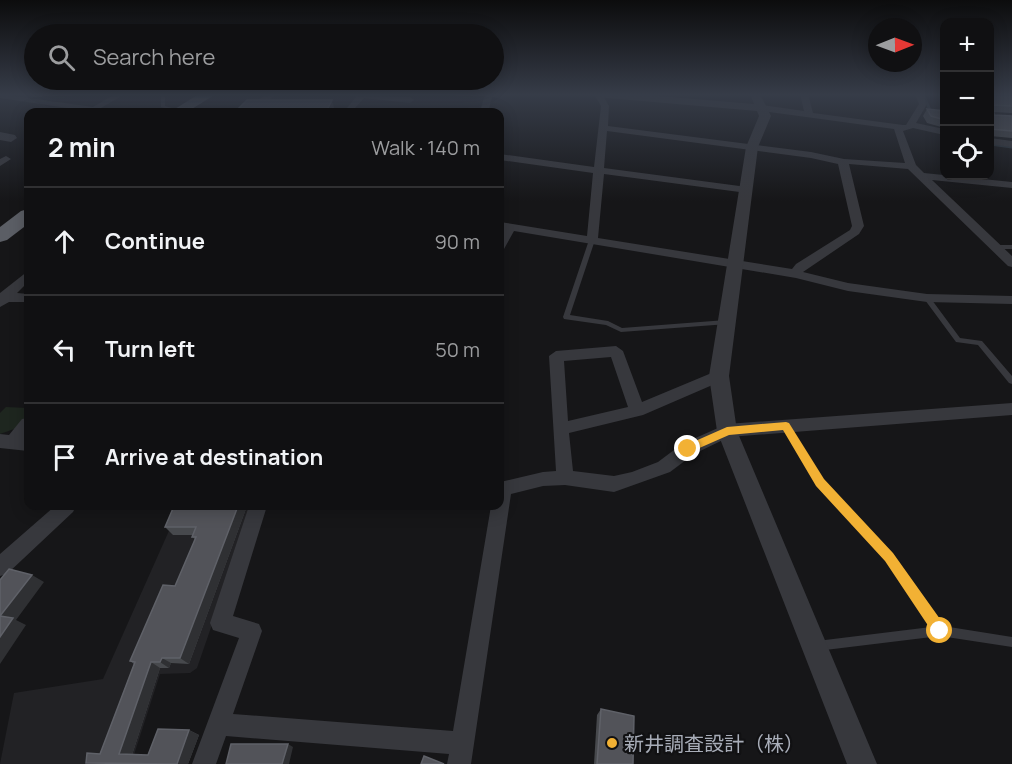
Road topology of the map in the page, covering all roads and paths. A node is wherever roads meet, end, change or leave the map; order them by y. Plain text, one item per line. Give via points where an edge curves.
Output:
1 (604, 130) edge
2 (617, 130) edge
3 (759, 130) edge
4 (904, 130) edge
5 (994, 142) edge
6 (1012, 144) edge
7 (752, 147) junction
8 (504, 158) edge
9 (845, 162) junction
10 (911, 166) junction
11 (599, 171) junction
12 (922, 176) junction
13 (1012, 185) edge
14 (747, 190) junction
15 (24, 206) edge
16 (24, 218) edge
17 (0, 223) edge
18 (505, 226) edge
19 (0, 236) edge
20 (592, 240) junction
21 (996, 247) junction
22 (1012, 247) edge
23 (1012, 263) edge
24 (735, 264) junction
25 (796, 274) junction
26 (24, 279) edge
27 (24, 298) edge
28 (927, 298) junction
29 (2, 299) edge
30 (1012, 300) edge
31 (726, 322) junction
32 (719, 376) junction
33 (1012, 381) edge
34 (1012, 409) edge
35 (637, 411) junction
36 (786, 426) junction
37 (24, 429) edge
38 (561, 429) junction
39 (727, 431) junction
40 (14, 442) edge
41 (565, 478) junction
42 (504, 487) edge
43 (63, 510) edge
44 (257, 510) edge
45 (498, 510) edge
46 (0, 567) edge
47 (940, 631) junction
48 (1012, 642) edge
49 (814, 646) junction
50 (218, 724) junction
51 (460, 753) edge
52 (204, 764) edge
53 (862, 764) edge

1 - 11 street
2 - 7 street
3 - 7 street
4 - 10 street
5 - 6 street
7 - 9 street
7 - 14 street
8 - 11 street
9 - 10 street
9 - 25 street via 843,169 858,226 855,232 800,267
10 - 12 street
11 - 14 street
11 - 20 street
12 - 13 street
12 - 21 street
14 - 24 street
15 - 17 highway
16 - 19 highway
18 - 20 street
20 - 24 street
20 - 31 lane via 566,317 608,323 621,330
21 - 22 lane
21 - 23 street
24 - 25 street
24 - 31 street
25 - 28 street via 848,287
26 - 29 street
27 - 29 street
28 - 30 street
28 - 33 lane via 958,340 980,343
31 - 32 street
32 - 35 street
32 - 39 street
34 - 36 street
35 - 38 street
35 - 38 street via 616,351 556,356
36 - 39 street
36 - 47 lane via 820,482 889,557
37 - 40 street
38 - 41 street
39 - 41 street via 688,449 664,467 633,479 614,484
39 - 49 street
41 - 42 street via 543,478
43 - 46 street
44 - 50 street via 220,623 252,630
45 - 51 street
47 - 48 lane
47 - 49 lane
49 - 53 street
50 - 51 street
50 - 52 street

